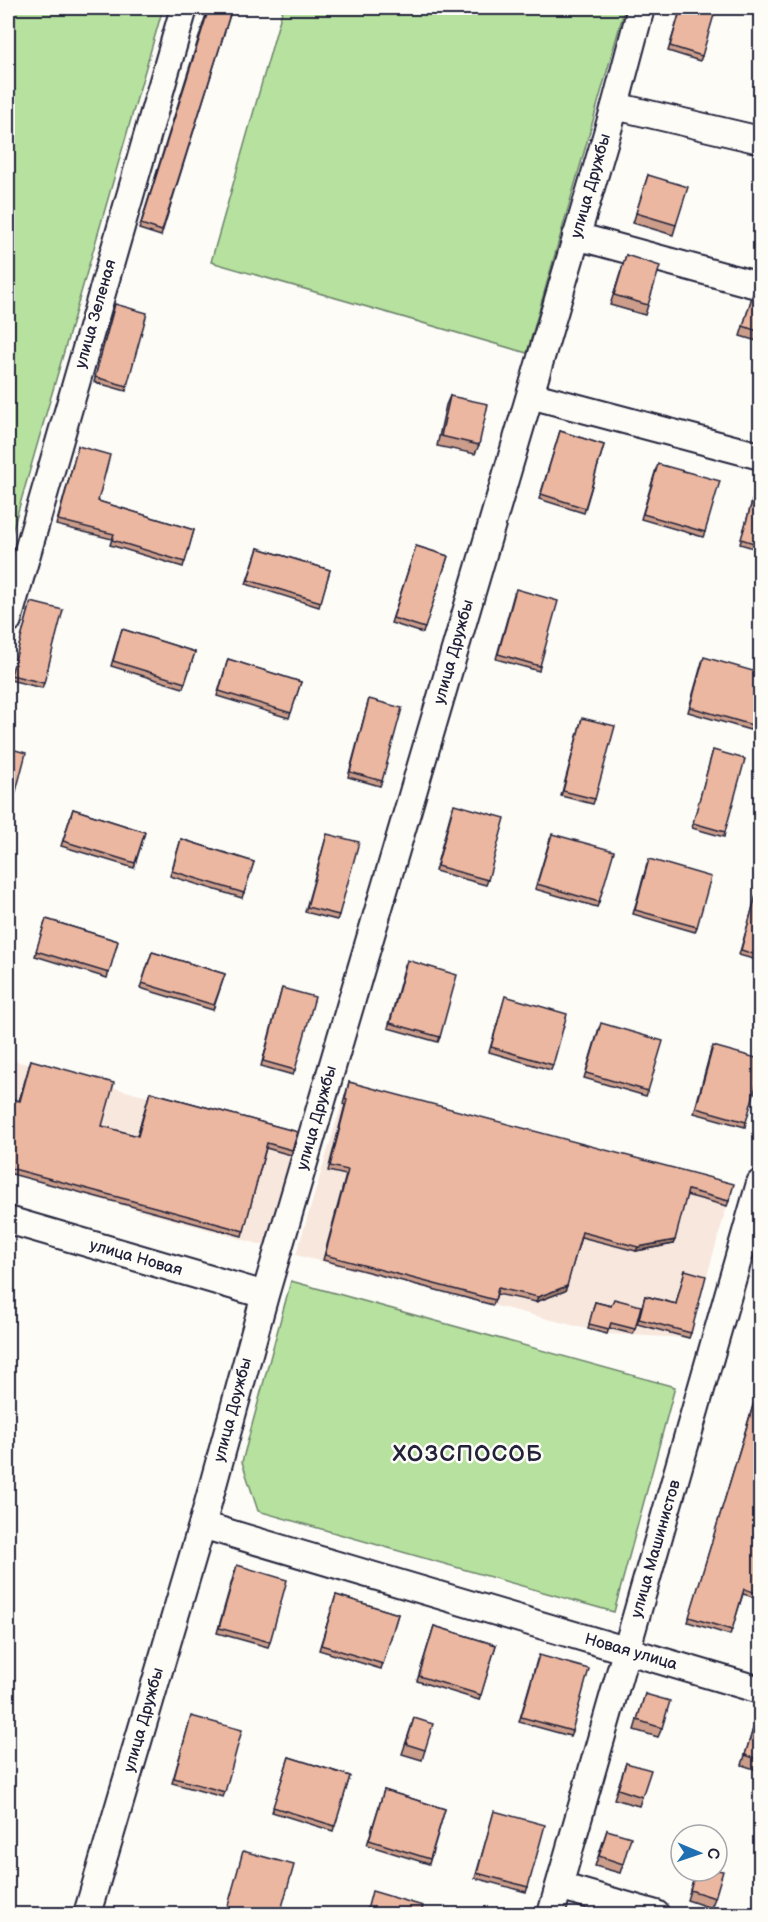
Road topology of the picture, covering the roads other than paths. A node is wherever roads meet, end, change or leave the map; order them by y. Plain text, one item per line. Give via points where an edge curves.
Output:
1 (184, 8) edge
2 (641, 8) edge
3 (615, 106) junction
4 (760, 140) edge
5 (576, 237) junction
6 (760, 286) edge
7 (530, 395) junction
8 (760, 456) edge
9 (8, 620) edge
10 (760, 1190) edge
11 (8, 1220) edge
12 (265, 1295) junction
13 (202, 1525) junction
14 (626, 1650) junction
15 (760, 1690) edge
16 (559, 1886) junction
17 (87, 1914) edge
18 (551, 1914) edge
19 (656, 1914) edge

1 - 9 street, улица Зеленая
2 - 3 street, улица Дружбы
3 - 4 street
3 - 5 street, улица Дружбы
5 - 6 street
5 - 7 street, улица Дружбы
7 - 8 street
7 - 12 street, улица Дружбы
10 - 14 street, улица Машинистов
11 - 12 street, улица Новая
12 - 13 street, улица Доужбы
13 - 14 street, Новая улица
13 - 17 street, улица Дружбы
14 - 15 street, Новая улица
14 - 16 street, улица Машинистов
16 - 18 street, улица Машинистов
16 - 19 street

